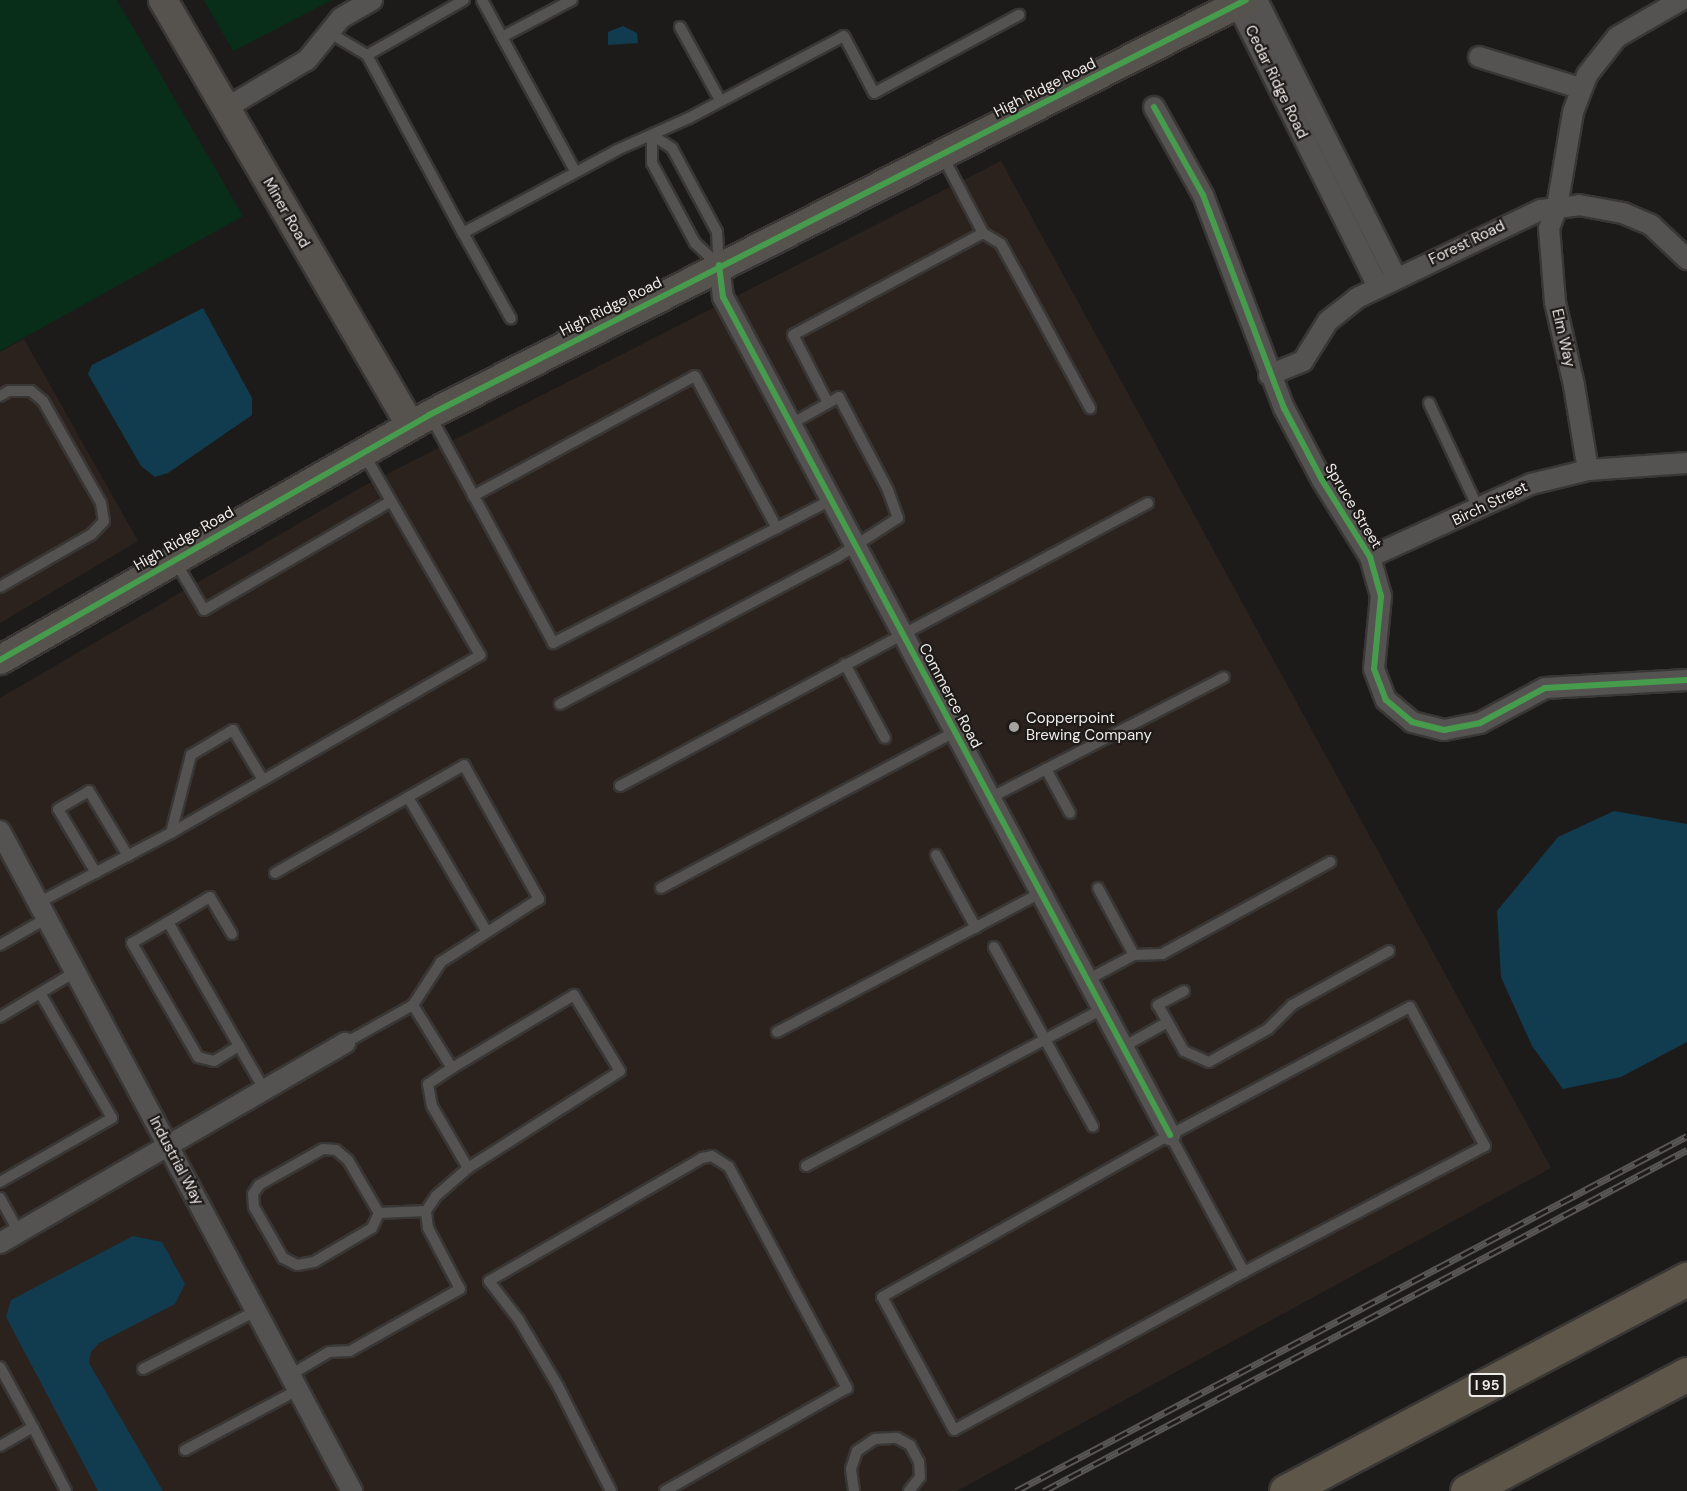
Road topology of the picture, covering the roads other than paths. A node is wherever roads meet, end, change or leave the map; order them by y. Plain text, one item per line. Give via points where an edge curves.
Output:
1 (163, 0) edge
2 (372, 0) edge
3 (464, 0) edge
4 (482, 0) edge
5 (572, 0) edge
6 (1681, 0) edge
7 (1247, 1) edge
8 (1019, 15) dead end
9 (680, 27) dead end
10 (330, 33) junction
11 (502, 37) junction
12 (367, 55) junction
13 (1479, 57) dead end
14 (1580, 88) junction
15 (720, 100) junction
16 (1154, 107) dead end
17 (226, 108) junction
18 (652, 135) junction
19 (1332, 150) junction
20 (941, 153) junction
21 (1314, 159) junction
22 (575, 171) junction
23 (1557, 207) junction
24 (464, 233) junction
25 (983, 233) junction
26 (1687, 260) edge
27 (719, 265) junction
28 (1396, 278) junction
29 (1378, 286) junction
30 (511, 319) dead end
31 (1269, 375) junction
32 (0, 396) edge
33 (828, 403) junction
34 (1429, 403) dead end
35 (1090, 408) dead end
36 (420, 420) junction
37 (791, 423) junction
38 (363, 452) junction
39 (1687, 463) edge
40 (1588, 470) junction
41 (473, 496) junction
42 (831, 500) junction
43 (391, 501) junction
44 (1148, 503) dead end
45 (1479, 510) junction
46 (777, 528) junction
47 (855, 544) junction
48 (1370, 557) junction
49 (173, 559) junction
50 (0, 587) edge
51 (903, 633) junction
52 (0, 660) edge
53 (845, 664) junction
54 (1224, 677) dead end
55 (1687, 680) edge
56 (560, 704) dead end
57 (955, 732) junction
58 (885, 738) dead end
59 (1046, 769) junction
60 (263, 780) junction
61 (620, 786) dead end
62 (408, 797) junction
63 (990, 798) junction
64 (1070, 813) dead end
65 (0, 831) edge
66 (171, 833) junction
67 (936, 855) dead end
68 (128, 856) junction
69 (1330, 862) dead end
70 (96, 873) junction
71 (275, 873) dead end
72 (661, 888) dead end
73 (1098, 888) dead end
74 (1041, 893) junction
75 (42, 910) junction
76 (168, 922) junction
77 (976, 928) junction
78 (487, 932) junction
79 (232, 934) dead end
80 (0, 945) edge
81 (994, 947) dead end
82 (1389, 951) dead end
83 (1134, 955) junction
84 (75, 972) junction
85 (1087, 980) junction
86 (1184, 991) dead end
87 (40, 993) junction
88 (413, 1005) junction
89 (1102, 1009) junction
90 (0, 1017) edge
91 (1168, 1022) junction
92 (777, 1032) dead end
93 (1045, 1039) junction
94 (345, 1043) joint
95 (239, 1046) junction
96 (1123, 1047) junction
97 (452, 1068) junction
98 (265, 1091) junction
99 (1093, 1126) dead end
100 (1170, 1135) junction
101 (168, 1147) junction
102 (806, 1166) dead end
103 (468, 1168) junction
104 (0, 1182) edge
105 (0, 1198) edge
106 (426, 1211) junction
107 (379, 1213) junction
108 (19, 1232) junction
109 (0, 1243) edge
110 (1244, 1272) junction
111 (1687, 1279) edge
112 (256, 1311) junction
113 (0, 1367) edge
114 (143, 1369) dead end
115 (1687, 1374) edge
116 (294, 1382) junction
117 (33, 1427) junction
118 (0, 1446) edge
119 (185, 1450) dead end
120 (66, 1491) edge
121 (352, 1491) edge
122 (611, 1491) edge
123 (665, 1491) edge
124 (854, 1491) edge
125 (909, 1491) edge
126 (1287, 1491) edge
127 (1467, 1491) edge

1 - 17 street, Miner Road
2 - 10 street via 341,18
3 - 12 lane
4 - 11 lane
5 - 11 lane
6 - 14 street via 1617,37 1600,55
7 - 19 street, Cedar Ridge Road
7 - 20 street, High Ridge Road
7 - 21 street, Cedar Ridge Road
8 - 15 lane via 874,93 844,36
9 - 15 lane
10 - 12 lane
10 - 17 street via 301,65
11 - 22 lane
12 - 24 lane
13 - 14 street
14 - 23 street, Elm Way
15 - 18 lane
16 - 31 street, Spruce Street via 1203,195
17 - 36 street, Miner Road
18 - 22 lane
18 - 27 lane via 652,163 695,243
18 - 27 lane via 672,148 717,232
19 - 21 street
19 - 28 street, Cedar Ridge Road
20 - 25 lane
20 - 27 street, High Ridge Road
21 - 29 street, Cedar Ridge Road
22 - 24 lane
23 - 26 street, Forest Road via 1602,207 1638,218 1663,234
23 - 28 street, Forest Road via 1526,215
23 - 40 street, Elm Way via 1549,228 1555,302
24 - 30 lane
25 - 33 lane via 793,335
25 - 35 lane via 1001,244
27 - 36 street, High Ridge Road
27 - 37 street, Commerce Road via 723,297
28 - 29 street, Forest Road
29 - 31 street, Forest Road via 1336,311 1303,361
31 - 48 street, Spruce Street via 1322,480
32 - 50 lane via 9,391 31,390 43,401 101,503 104,521 92,534
33 - 37 lane
33 - 47 lane via 839,397 888,490 898,518
34 - 45 lane
36 - 38 street, High Ridge Road
36 - 41 lane
37 - 42 street, Commerce Road
38 - 43 lane
38 - 49 street, High Ridge Road
39 - 40 street, Birch Street
40 - 45 street, Birch Street via 1531,484
41 - 46 lane via 553,643
41 - 46 lane via 695,376
42 - 46 lane
42 - 47 street, Commerce Road
43 - 49 lane via 204,610
43 - 60 lane via 480,655
44 - 51 lane
45 - 48 street, Birch Street
47 - 51 street, Commerce Road
47 - 56 lane via 836,558
48 - 55 street, Spruce Street via 1381,596 1374,669 1386,700 1412,722 1444,730 1480,723 1545,688
49 - 52 street, High Ridge Road
51 - 53 lane
51 - 57 street, Commerce Road
53 - 58 lane
53 - 61 lane
54 - 59 lane
57 - 63 street, Commerce Road
57 - 72 lane
59 - 63 lane
59 - 64 lane
60 - 66 lane
60 - 66 lane via 233,730 191,755
62 - 71 lane
62 - 78 lane
62 - 78 lane via 464,765 539,899
63 - 74 street, Commerce Road
65 - 75 street, Industrial Way
66 - 68 lane
67 - 77 lane
68 - 70 lane
68 - 70 lane via 89,791 58,809
69 - 83 lane via 1162,954
70 - 75 lane
73 - 83 lane
74 - 77 lane
74 - 85 street, Commerce Road
75 - 80 lane
75 - 84 street, Industrial Way
76 - 79 lane via 210,897
76 - 95 lane
76 - 95 lane via 132,943 198,1057 214,1061
77 - 92 lane
78 - 88 lane via 441,962
81 - 93 lane
82 - 91 lane via 1292,1005 1268,1029 1209,1062 1184,1051
83 - 85 lane
84 - 87 lane
84 - 101 street, Industrial Way
85 - 89 street, Commerce Road
86 - 91 lane via 1158,1005
87 - 90 lane
87 - 104 lane via 112,1118
88 - 94 lane
88 - 97 lane
89 - 93 lane
89 - 96 street, Commerce Road
91 - 96 lane
93 - 99 lane
93 - 102 lane
94 - 98 street
95 - 98 lane
96 - 100 street, Commerce Road
97 - 103 lane via 428,1084 432,1106
97 - 103 lane via 574,995 620,1071
98 - 101 street
100 - 110 lane
100 - 110 lane via 1410,1007 1485,1146
100 - 110 lane via 882,1297 887,1308 954,1430
101 - 108 street
101 - 112 street, Industrial Way
103 - 106 lane via 436,1196
105 - 108 lane
106 - 107 lane
106 - 116 lane via 434,1242 460,1289 351,1351 329,1352
107 - 107 lane via 372,1228 314,1262 297,1265 283,1258 254,1207 253,1194 259,1185 323,1149 336,1150 348,1160
108 - 109 street
111 - 126 highway, I 95
112 - 114 lane
112 - 116 street, Industrial Way
113 - 117 lane
115 - 127 highway
116 - 119 lane
116 - 121 street, Industrial Way
117 - 118 lane
117 - 120 lane
122 - 123 lane via 558,1386 519,1320 489,1281 702,1158 712,1156 725,1162 847,1388
124 - 125 lane via 851,1469 857,1451 875,1439 897,1438 910,1445 920,1462 920,1478

